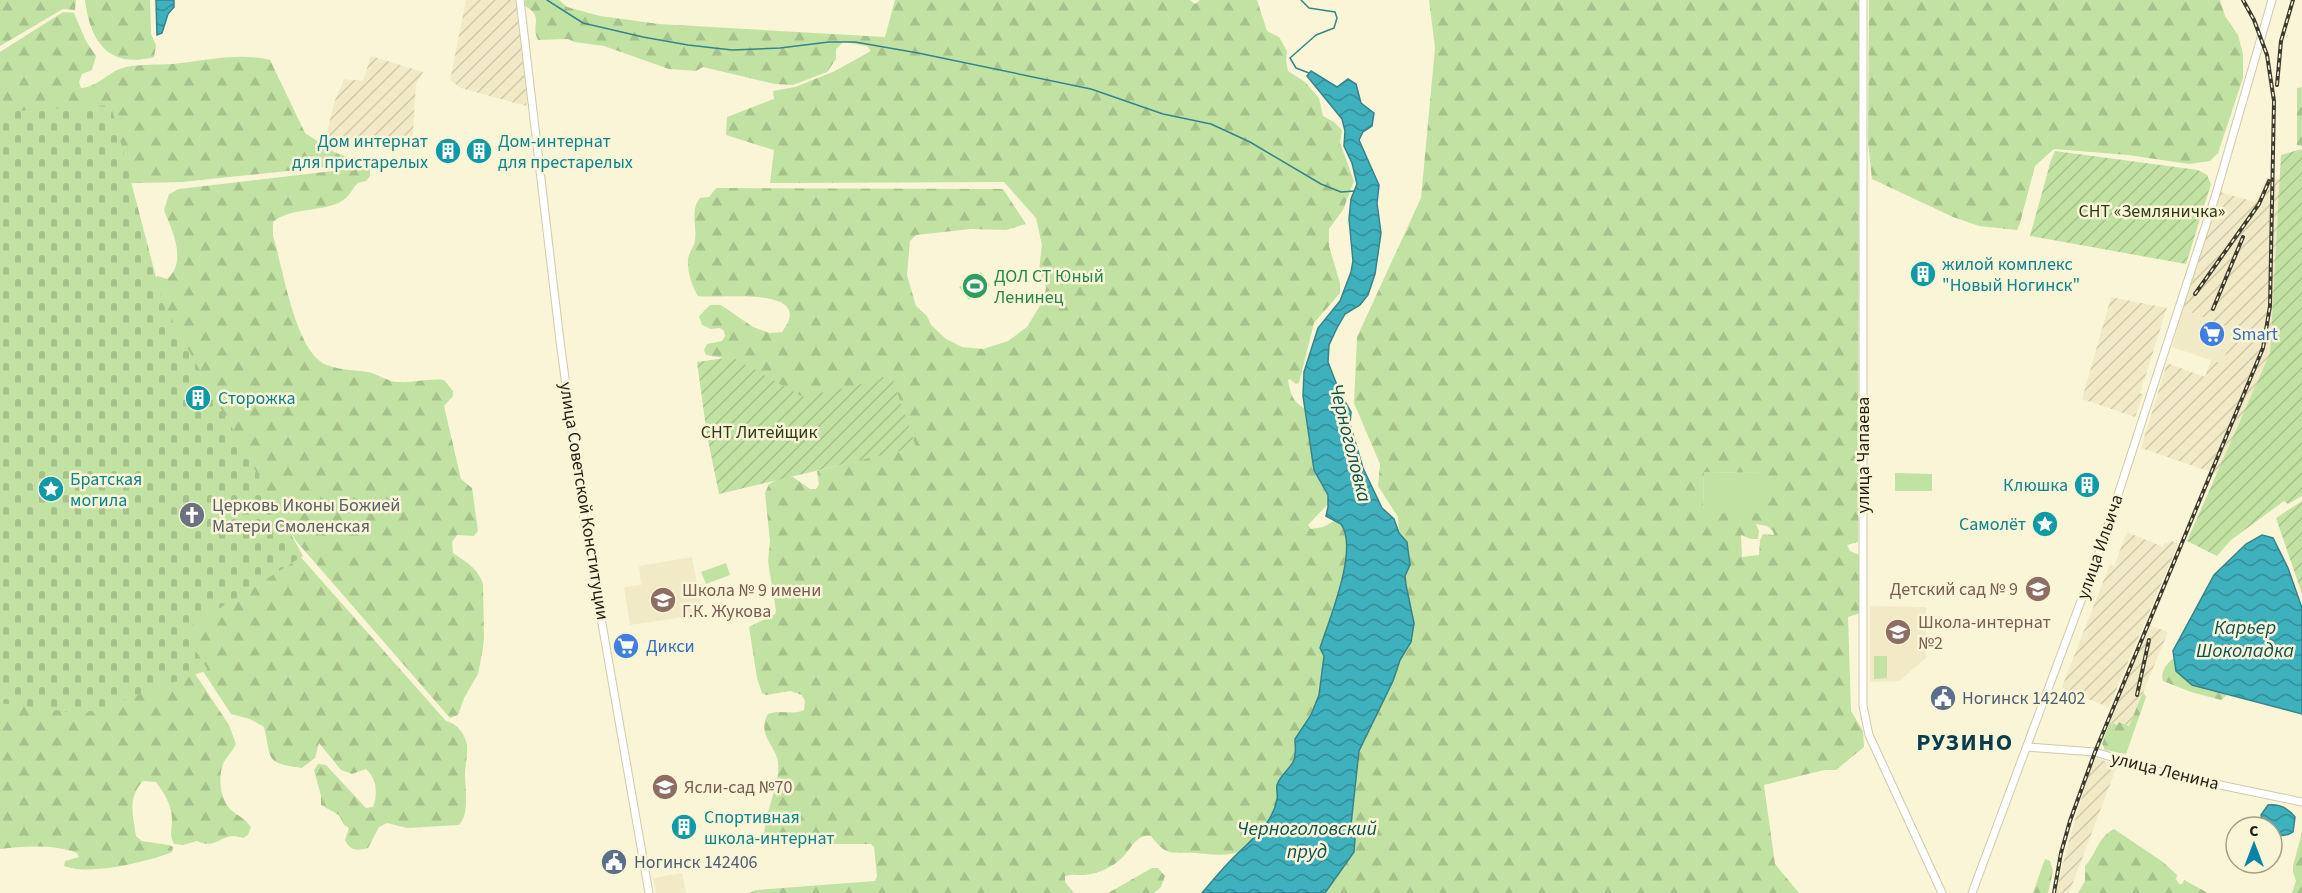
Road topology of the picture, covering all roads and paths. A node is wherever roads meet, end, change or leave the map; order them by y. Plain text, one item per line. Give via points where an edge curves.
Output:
1 (520, 0) edge
2 (1863, 0) edge
3 (2272, 0) edge
4 (2027, 747) junction
5 (2302, 802) edge
6 (649, 893) edge
7 (1942, 893) edge
8 (1972, 893) edge

1 - 6 street, улица Советской Конституции via 584,520
2 - 7 street, улица Чапаева via 1863,706 1869,735
3 - 4 street, улица Ильича via 2215,196 2100,550
4 - 5 street, улица Ленина via 2095,752 2167,774
4 - 8 street, улица Ильича

